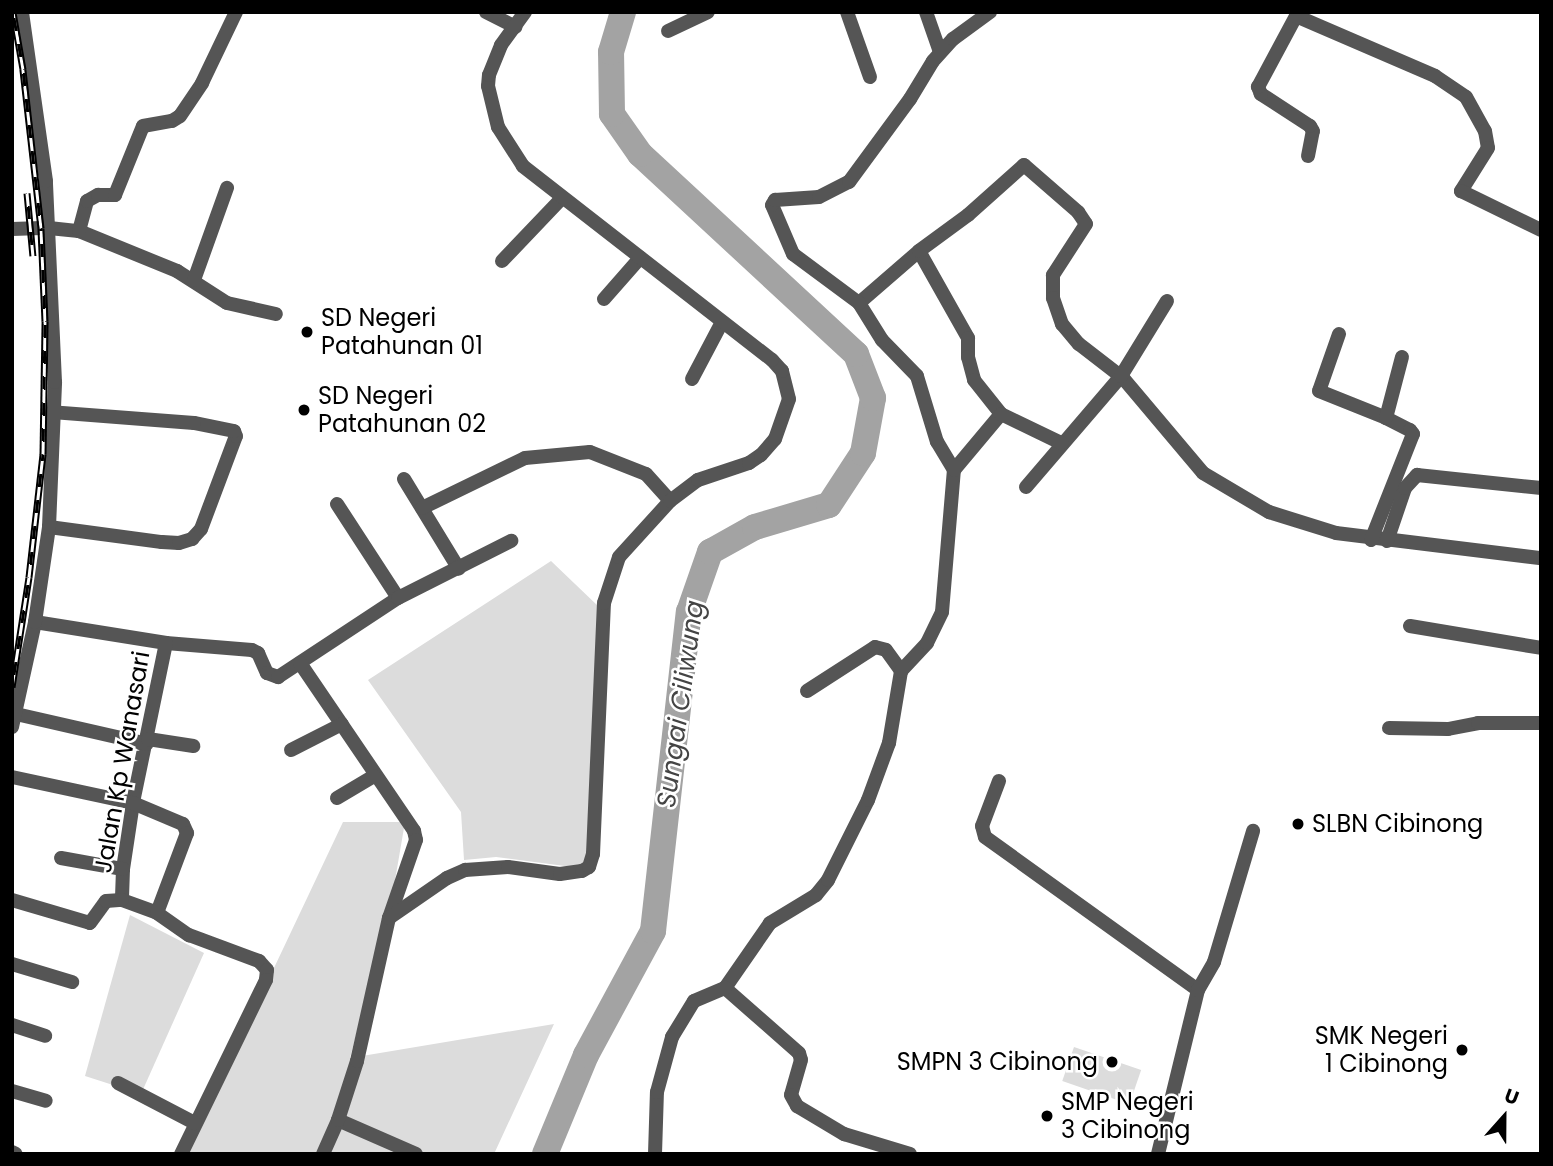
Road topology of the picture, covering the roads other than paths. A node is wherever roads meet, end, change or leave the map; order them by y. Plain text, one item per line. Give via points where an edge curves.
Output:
1 (22, 12) edge
2 (236, 12) edge
3 (486, 12) edge
4 (525, 12) edge
5 (708, 12) edge
6 (848, 12) edge
7 (926, 12) edge
8 (989, 13) edge
9 (515, 27) junction
10 (668, 31) dead end
11 (940, 52) junction
12 (870, 78) dead end
13 (1308, 156) dead end
14 (227, 188) dead end
15 (561, 199) junction
16 (49, 228) junction
17 (12, 229) edge
18 (1541, 230) edge
19 (79, 231) junction
20 (919, 251) junction
21 (639, 258) junction
22 (502, 261) dead end
23 (194, 280) junction
24 (604, 299) dead end
25 (1167, 301) dead end
26 (859, 303) junction
27 (276, 314) dead end
28 (722, 322) junction
29 (1339, 334) dead end
30 (1402, 357) dead end
31 (1121, 376) junction
32 (692, 379) dead end
33 (52, 412) junction
34 (1001, 414) junction
35 (1386, 418) junction
36 (1061, 443) junction
37 (954, 470) junction
38 (404, 478) dead end
39 (1026, 487) dead end
40 (1541, 488) edge
41 (670, 500) junction
42 (337, 504) dead end
43 (422, 508) junction
44 (48, 527) junction
45 (1371, 540) junction
46 (511, 541) dead end
47 (1387, 541) junction
48 (1541, 558) edge
49 (459, 569) junction
50 (398, 598) junction
51 (35, 622) junction
52 (1410, 625) dead end
53 (166, 643) junction
54 (1541, 648) edge
55 (300, 663) junction
56 (901, 671) junction
57 (807, 691) dead end
58 (14, 721) edge
59 (1541, 723) edge
60 (342, 724) junction
61 (1389, 728) dead end
62 (148, 741) junction
63 (193, 746) dead end
64 (291, 750) dead end
65 (12, 776) edge
66 (374, 776) junction
67 (999, 781) dead end
68 (337, 798) dead end
69 (133, 803) junction
70 (1253, 831) dead end
71 (61, 858) dead end
72 (123, 869) junction
73 (12, 900) edge
74 (122, 900) junction
75 (157, 913) junction
76 (389, 918) junction
77 (12, 964) edge
78 (72, 982) dead end
79 (725, 988) junction
80 (1198, 990) junction
81 (12, 1025) edge
82 (45, 1036) dead end
83 (118, 1083) dead end
84 (12, 1091) edge
85 (46, 1101) dead end
86 (338, 1120) junction
87 (195, 1123) junction
88 (181, 1154) edge
89 (323, 1154) edge
90 (416, 1154) edge
91 (655, 1154) edge
92 (909, 1154) edge
93 (1158, 1154) edge

1 - 16 street
2 - 19 street via 202,83 180,116 143,125 115,195 98,195 87,201
3 - 9 street
4 - 9 street
5 - 10 street
6 - 12 street
7 - 11 street
8 - 11 street
9 - 15 street via 501,45 489,75 498,127 523,166
11 - 26 street via 849,182 820,197 772,203 793,254
13 - 18 street via 1313,131 1261,94 1258,87 1296,16 1435,76 1466,97 1485,131 1488,148 1461,191
14 - 23 street
15 - 21 street
15 - 22 street
16 - 17 street
16 - 19 street
16 - 33 street
19 - 23 street
20 - 26 street
20 - 31 street via 968,215 1024,164 1086,224 1055,268 1051,285 1056,313 1069,335
20 - 34 street via 968,338 974,380
21 - 24 street
21 - 28 street
23 - 27 street via 227,303
25 - 31 street
26 - 37 street via 882,340 917,376 937,442
28 - 32 street
28 - 41 street via 782,371 789,399 775,439 761,455 698,480
29 - 35 street via 1319,391
30 - 35 street
31 - 36 street
31 - 45 street via 1191,460 1215,481 1269,512
33 - 44 street
33 - 44 street via 194,423 234,431 236,436 201,529 192,539 162,542
34 - 36 street
34 - 37 street
35 - 45 street via 1410,430 1412,440
36 - 39 street
37 - 56 street via 942,612 927,643
38 - 43 street
40 - 47 street via 1417,475 1405,488
41 - 43 street via 646,474 590,452 525,458
41 - 76 street via 619,557 604,603 589,867 561,874 508,867 465,870
42 - 50 street
43 - 49 street
44 - 51 street
45 - 47 street
46 - 49 street
47 - 48 street
49 - 50 street
50 - 55 street
51 - 53 street
51 - 58 street
52 - 54 street
53 - 55 street via 252,650 264,670 278,677
53 - 62 street, Jalan Kp Wanasari
55 - 60 street
56 - 57 street via 886,650 875,647
56 - 79 street via 889,743 836,868 816,895 771,923
58 - 62 street
59 - 61 street
60 - 64 street
60 - 66 street
62 - 63 street
62 - 69 street, Jalan Kp Wanasari
65 - 69 street
66 - 68 street
66 - 76 street via 416,840
67 - 80 street via 982,826 985,837
69 - 72 street, Jalan Kp Wanasari
69 - 75 street via 178,820 186,828
70 - 80 street via 1214,962
71 - 72 street
72 - 74 street, Jalan Kp Wanasari
73 - 74 street via 90,923 106,901
74 - 75 street, Jalan Kp Wanasari
75 - 87 street, Jalan Kp Wanasari via 189,934 258,961 267,971
76 - 86 street via 366,1026
77 - 78 street
79 - 91 street via 694,1000 672,1037 657,1092
79 - 92 street via 799,1053 791,1095 797,1106 844,1135
80 - 93 street
81 - 82 street
83 - 87 street
84 - 85 street
86 - 89 street
86 - 90 street
87 - 88 street, Jalan Kp Wanasari

